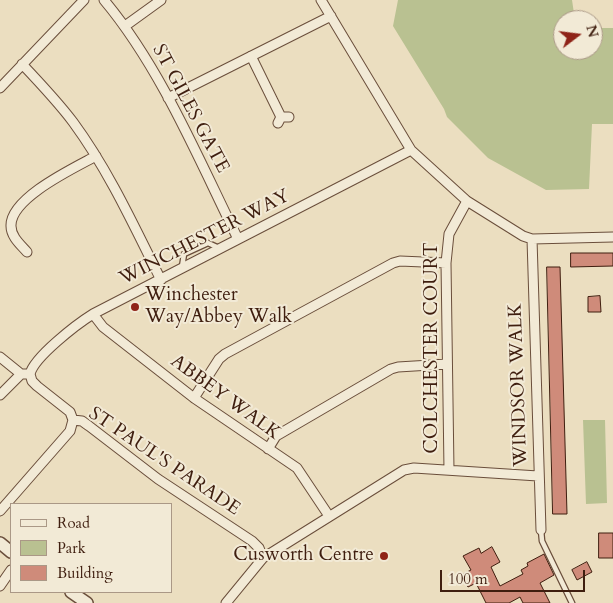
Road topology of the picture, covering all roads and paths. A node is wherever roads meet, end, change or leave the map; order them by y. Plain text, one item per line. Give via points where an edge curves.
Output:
1 (84, 0) edge
2 (104, 0) edge
3 (161, 0) edge
4 (322, 0) edge
5 (331, 16) junction
6 (125, 26) junction
7 (251, 56) junction
8 (22, 64) junction
9 (0, 88) edge
10 (168, 98) junction
11 (283, 119) dead end
12 (411, 150) junction
13 (96, 156) junction
14 (467, 201) junction
15 (613, 237) edge
16 (532, 239) junction
17 (238, 240) junction
18 (29, 253) dead end
19 (446, 263) junction
20 (161, 280) junction
21 (93, 314) junction
22 (0, 358) edge
23 (447, 364) junction
24 (26, 374) junction
25 (0, 395) edge
26 (194, 398) junction
27 (73, 420) junction
28 (268, 449) junction
29 (449, 470) junction
30 (538, 476) junction
31 (0, 511) edge
32 (329, 516) junction
33 (541, 530) joint
34 (263, 558) junction
35 (10, 571) edge
36 (0, 586) edge
37 (72, 593) edge
38 (88, 603) edge
39 (226, 603) edge
40 (572, 603) edge

1 - 8 street
2 - 6 street, ST GILES GATE
3 - 6 street
4 - 5 street
5 - 7 street
5 - 12 street
6 - 10 street, ST GILES GATE
7 - 10 street
7 - 11 street
8 - 9 street
8 - 13 street via 55,100
10 - 17 street, ST GILES GATE
12 - 14 street
12 - 17 street, WINCHESTER WAY
13 - 18 street via 47,184 18,207 10,227 14,237
13 - 20 street
14 - 16 street
14 - 19 street, COLCHESTER COURT via 448,234
15 - 16 street
16 - 30 street, WINDSOR WALK
17 - 20 street, WINCHESTER WAY
19 - 23 street, COLCHESTER COURT
19 - 26 street via 393,263 219,358
20 - 21 street, WINCHESTER WAY
21 - 24 street, WINCHESTER WAY via 77,324
21 - 26 street, ABBEY WALK via 103,328
22 - 24 street, ST PAUL'S PARADE
23 - 28 street via 391,369 276,436
23 - 29 street, COLCHESTER COURT
24 - 25 street, WINCHESTER WAY
24 - 27 street, ST PAUL'S PARADE via 70,412
26 - 28 street, ABBEY WALK
27 - 31 street via 70,431
27 - 34 street, ST PAUL'S PARADE via 82,421 158,479 252,541
28 - 32 street, ABBEY WALK via 298,468
29 - 30 street
29 - 32 street via 404,470
30 - 33 street, WINDSOR WALK
32 - 34 street
33 - 40 lane via 542,541
34 - 39 street
35 - 36 street
37 - 38 street

